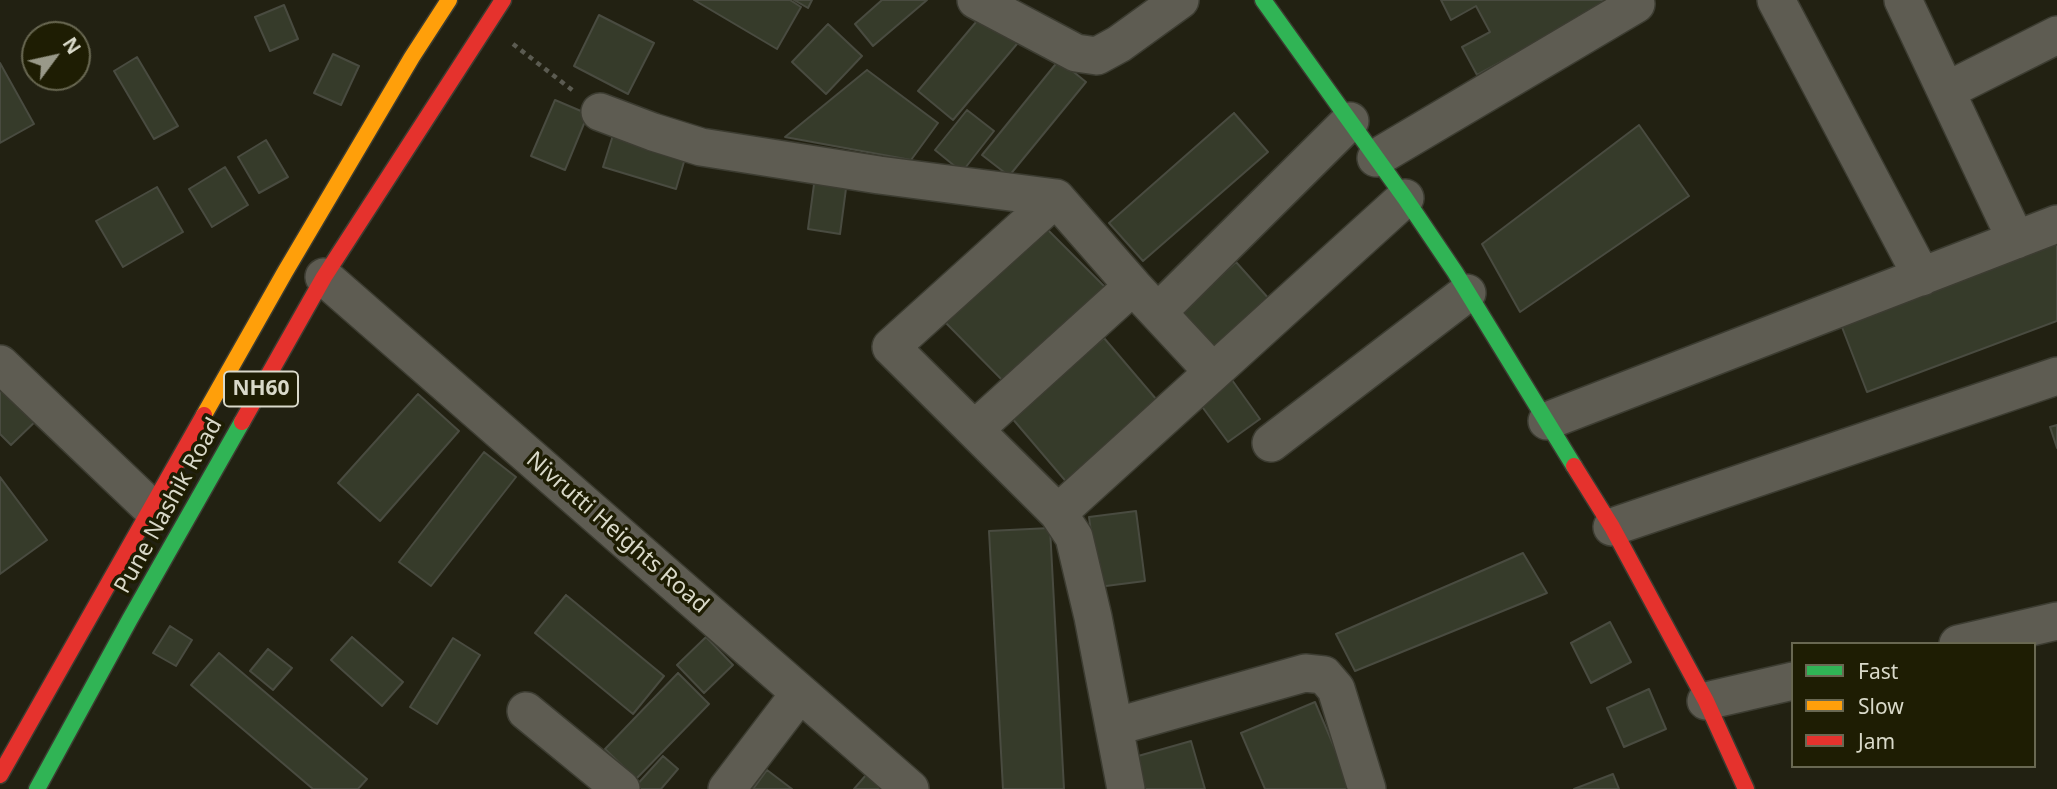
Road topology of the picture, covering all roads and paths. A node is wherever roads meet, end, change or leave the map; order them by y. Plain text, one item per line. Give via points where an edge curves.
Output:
1 (449, 0) edge
2 (503, 0) edge
3 (976, 0) edge
4 (1180, 0) edge
5 (1263, 0) edge
6 (1776, 0) edge
7 (1903, 0) edge
8 (1636, 4) dead end
9 (488, 24) junction
10 (2057, 35) edge
11 (1946, 91) junction
12 (600, 112) joint
13 (1350, 121) junction
14 (1376, 158) junction
15 (1056, 198) junction
16 (1405, 198) junction
17 (2057, 224) edge
18 (2016, 240) junction
19 (324, 277) junction
20 (1922, 277) junction
21 (1133, 286) junction
22 (1467, 293) junction
23 (1158, 312) junction
24 (0, 364) edge
25 (1213, 372) junction
26 (2057, 376) edge
27 (1547, 421) junction
28 (975, 429) junction
29 (1271, 443) dead end
30 (151, 508) junction
31 (1058, 513) junction
32 (1612, 527) junction
33 (2057, 621) edge
34 (1967, 642) edge
35 (1791, 681) edge
36 (800, 693) junction
37 (1706, 701) junction
38 (526, 711) dead end
39 (1114, 727) junction
40 (0, 775) edge
41 (37, 789) edge
42 (621, 789) edge
43 (727, 789) edge
44 (910, 789) edge
45 (1126, 789) edge
46 (1367, 789) edge
47 (1746, 789) edge

1 - 30 main road, Pune Nashik Road / NH60 via 285,272
2 - 9 main road, Pune Nashik Road / NH60
3 - 4 street via 1076,53 1097,56
5 - 13 main road
6 - 20 street
7 - 11 street
8 - 14 street
9 - 12 path
9 - 19 main road, Pune Nashik Road / NH60
10 - 11 street
11 - 18 street
12 - 15 street via 701,147
13 - 14 main road
13 - 23 street
14 - 16 main road
15 - 21 street
15 - 28 street via 891,347
16 - 22 main road
16 - 25 street
17 - 18 street
18 - 20 street
19 - 36 street, Nivrutti Heights Road
19 - 41 main road, Pune Nashik Road / NH60
20 - 27 street
21 - 23 street
21 - 28 street
22 - 27 main road
22 - 29 street
23 - 25 street
24 - 30 street
25 - 31 street
26 - 32 street
27 - 32 main road
28 - 31 street
30 - 40 main road, Pune Nashik Road / NH60
31 - 39 street via 1073,537 1081,563
32 - 37 main road
33 - 34 street
35 - 37 street
36 - 43 street
36 - 44 street, Nivrutti Heights Road
37 - 47 main road
38 - 42 street
39 - 45 street
39 - 46 street via 1304,673 1324,675 1336,689

